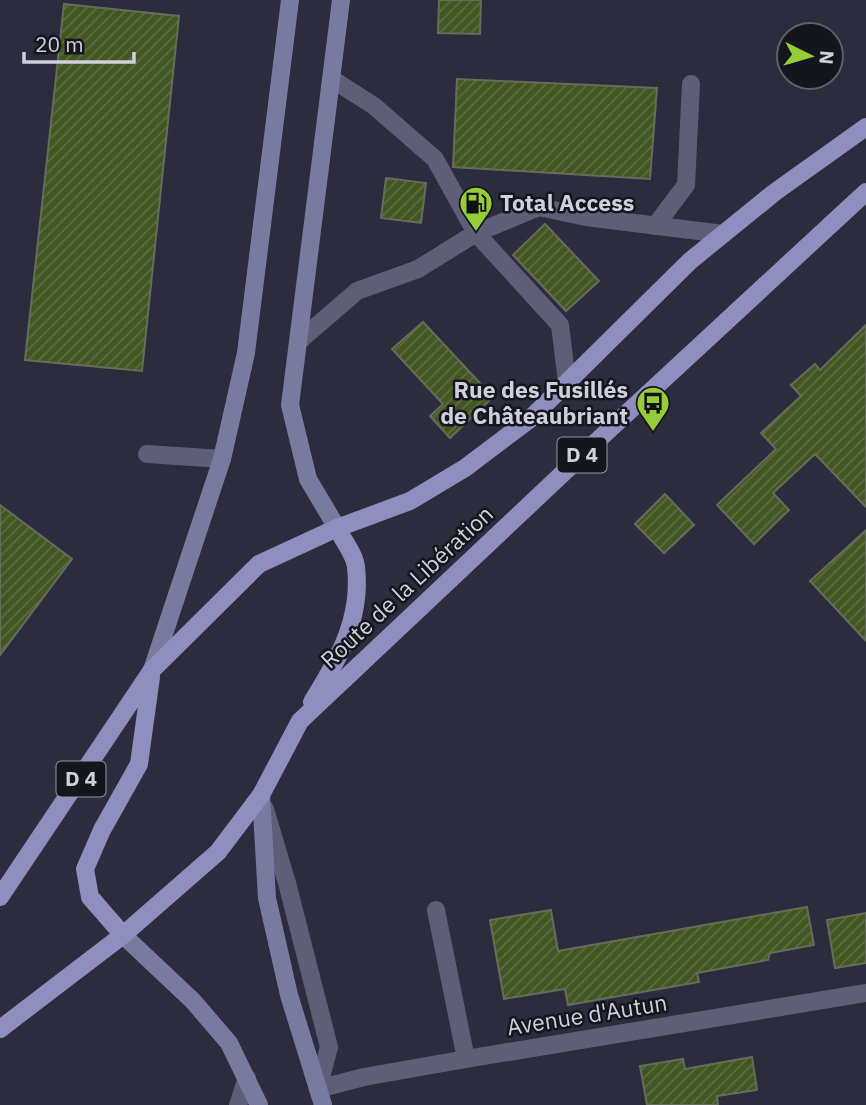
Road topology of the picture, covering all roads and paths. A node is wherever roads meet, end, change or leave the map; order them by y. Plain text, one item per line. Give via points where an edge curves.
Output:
1 (290, 0) edge
2 (341, 0) edge
3 (332, 79) junction
4 (691, 84) dead end
5 (866, 127) edge
6 (866, 192) edge
7 (655, 226) junction
8 (476, 233) junction
9 (723, 234) junction
10 (298, 342) junction
11 (567, 382) junction
12 (147, 454) dead end
13 (222, 459) junction
14 (337, 528) junction
15 (152, 670) junction
16 (300, 721) junction
17 (261, 795) junction
18 (0, 897) edge
19 (436, 910) dead end
20 (123, 935) junction
21 (866, 993) edge
22 (0, 1029) edge
23 (466, 1059) junction
24 (247, 1078) junction
25 (320, 1097) edge
26 (238, 1105) edge
27 (259, 1105) edge

1 - 13 main road via 246,353
2 - 3 main road
3 - 8 street via 374,106 435,159
3 - 10 main road
4 - 7 street via 686,185
5 - 9 main road, D 4
6 - 16 main road, Route de la Libération / D 4
7 - 8 street via 538,207
7 - 9 street
8 - 10 street via 418,269 357,291
8 - 11 street via 560,325
9 - 11 main road, D 4
10 - 14 main road via 290,405 308,479
11 - 14 main road, D 4 via 530,419 465,468 410,501
12 - 13 street
13 - 15 main road
14 - 15 main road, D 4 via 258,564
14 - 16 main road via 356,565 355,617 336,662
15 - 18 main road, D 4
15 - 20 main road via 139,764 85,869 90,897
16 - 17 main road, Route de la Libération / D 4
17 - 20 main road, Route de la Libération / D 4 via 218,852
17 - 25 main road via 264,884 289,995
17 - 25 street via 329,1047
19 - 23 street
20 - 22 main road, Route de la Libération / D 4
20 - 24 main road via 229,1043
21 - 23 street, Avenue d'Autun
23 - 25 street, Avenue d'Autun via 364,1077
24 - 26 street
24 - 27 main road

